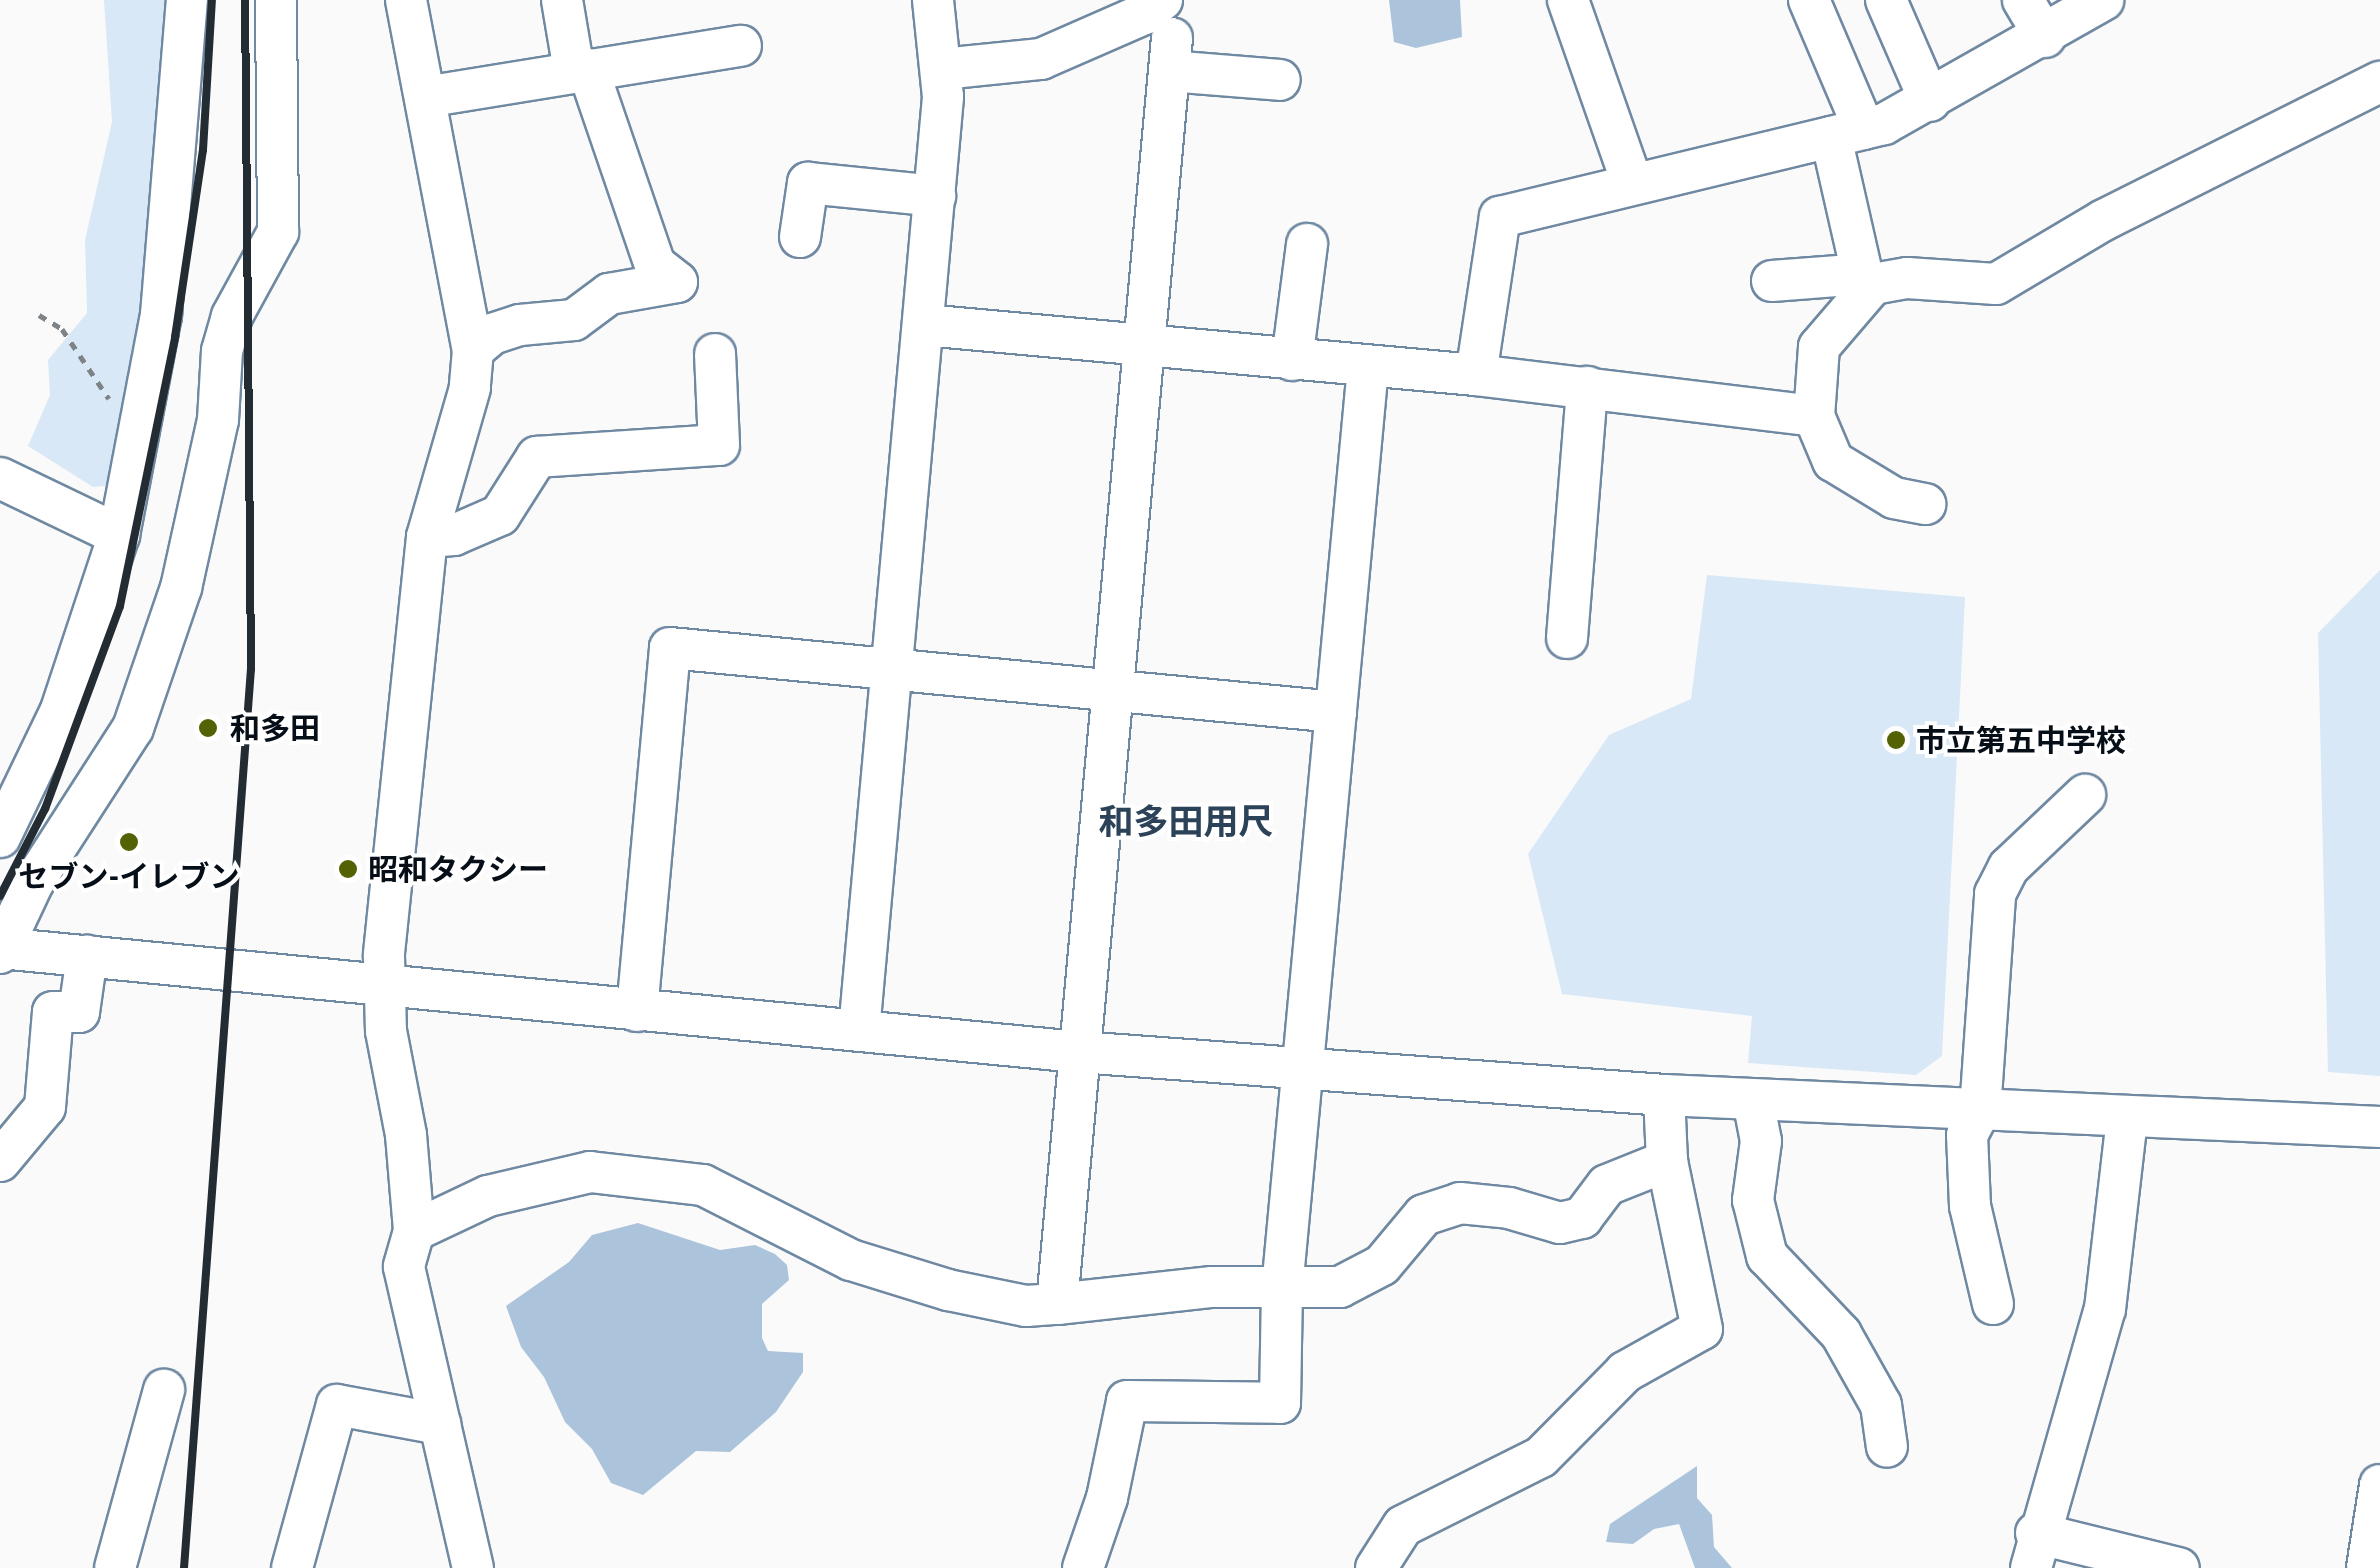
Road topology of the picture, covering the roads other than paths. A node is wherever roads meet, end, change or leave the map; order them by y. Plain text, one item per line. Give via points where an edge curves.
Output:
1 (187, 0) edge
2 (276, 0) edge
3 (406, 0) edge
4 (562, 0) edge
5 (934, 0) edge
6 (1568, 0) edge
7 (1809, 0) edge
8 (1886, 0) edge
9 (2023, 0) edge
10 (2103, 0) edge
11 (1168, 36) edge
12 (2045, 38) junction
13 (740, 46) dead end
14 (942, 69) junction
15 (581, 70) junction
16 (1280, 80) dead end
17 (2380, 82) edge
18 (425, 97) junction
19 (1930, 101) junction
20 (1848, 133) junction
21 (1632, 183) junction
22 (935, 196) junction
23 (800, 237) dead end
24 (1307, 244) dead end
25 (1867, 279) junction
26 (1772, 281) dead end
27 (924, 325) junction
28 (1145, 347) junction
29 (473, 350) junction
30 (715, 354) dead end
31 (1292, 360) junction
32 (1368, 368) junction
33 (1476, 375) junction
34 (1587, 387) junction
35 (1814, 416) junction
36 (0, 478) edge
37 (1925, 504) dead end
38 (119, 535) junction
39 (428, 537) junction
40 (1567, 638) dead end
41 (892, 668) junction
42 (1111, 690) junction
43 (1336, 712) junction
44 (2085, 795) dead end
45 (0, 837) edge
46 (1, 950) edge
47 (86, 956) junction
48 (385, 984) junction
49 (637, 1011) junction
50 (859, 1030) junction
51 (1079, 1052) junction
52 (1302, 1068) junction
53 (1664, 1094) junction
54 (1753, 1100) junction
55 (1980, 1111) junction
56 (2127, 1119) junction
57 (2380, 1127) edge
58 (0, 1161) edge
59 (1667, 1161) junction
60 (414, 1230) junction
61 (1282, 1289) junction
62 (1057, 1304) junction
63 (1993, 1304) dead end
64 (164, 1390) dead end
65 (440, 1424) junction
66 (1888, 1447) dead end
67 (2380, 1486) edge
68 (2033, 1550) edge
69 (115, 1568) edge
70 (292, 1568) edge
71 (473, 1568) edge
72 (1083, 1568) edge
73 (1376, 1568) edge
74 (2179, 1568) edge
75 (2367, 1568) edge

1 - 38 street via 161,314
2 - 46 street via 278,232 232,316 222,351 218,420 181,588 133,728 32,883
3 - 18 street
4 - 15 street
5 - 14 street
6 - 21 street
7 - 20 street
8 - 19 street
9 - 12 street
10 - 12 street
11 - 14 street via 1144,14 1041,59
11 - 16 street
11 - 28 street
12 - 19 street
13 - 15 street
14 - 22 street
15 - 18 street
15 - 29 street via 655,265 677,282 609,294 574,320 520,324
17 - 25 street via 2104,220 1996,284
18 - 29 street
19 - 20 street
20 - 21 street
20 - 25 street
21 - 33 street via 1500,217
22 - 23 street via 808,182
22 - 27 street
24 - 31 street
25 - 26 street
25 - 35 street via 1819,347
27 - 28 street
27 - 41 street
28 - 31 street
28 - 42 street
29 - 39 street via 470,388
30 - 39 street via 719,445 538,457 500,514 454,535
31 - 32 street
32 - 33 street
32 - 43 street
33 - 34 street
34 - 35 street
34 - 40 street
35 - 37 street via 1833,461 1894,498
36 - 38 street
38 - 45 street via 60,710
39 - 48 street
41 - 42 street
41 - 49 street via 670,648
41 - 50 street
42 - 43 street
42 - 51 street
43 - 52 street
44 - 55 street via 2009,866 1994,894
46 - 47 street
47 - 48 street
47 - 58 street via 79,1012 53,1012 45,1107
48 - 49 street
48 - 60 street
49 - 50 street
50 - 51 street
51 - 52 street
51 - 62 street
52 - 53 street
52 - 61 street
53 - 54 street
53 - 59 street
54 - 55 street
54 - 66 street via 1761,1140 1753,1200 1767,1256 1841,1334 1880,1405
55 - 56 street
55 - 63 street via 1967,1135 1970,1206
56 - 57 street
56 - 68 street via 2105,1309
59 - 61 street via 1607,1185 1582,1218 1560,1223 1460,1203 1424,1215 1382,1264 1340,1286
59 - 73 street via 1702,1329 1624,1372 1540,1457 1403,1526
60 - 62 street via 488,1196 590,1172 703,1186 852,1260 948,1290 1026,1306
60 - 65 street via 404,1267
61 - 62 street via 1212,1287
61 - 72 street via 1280,1403 1127,1402 1107,1498
64 - 69 street
65 - 70 street via 337,1405
65 - 71 street
67 - 75 street
68 - 74 street

